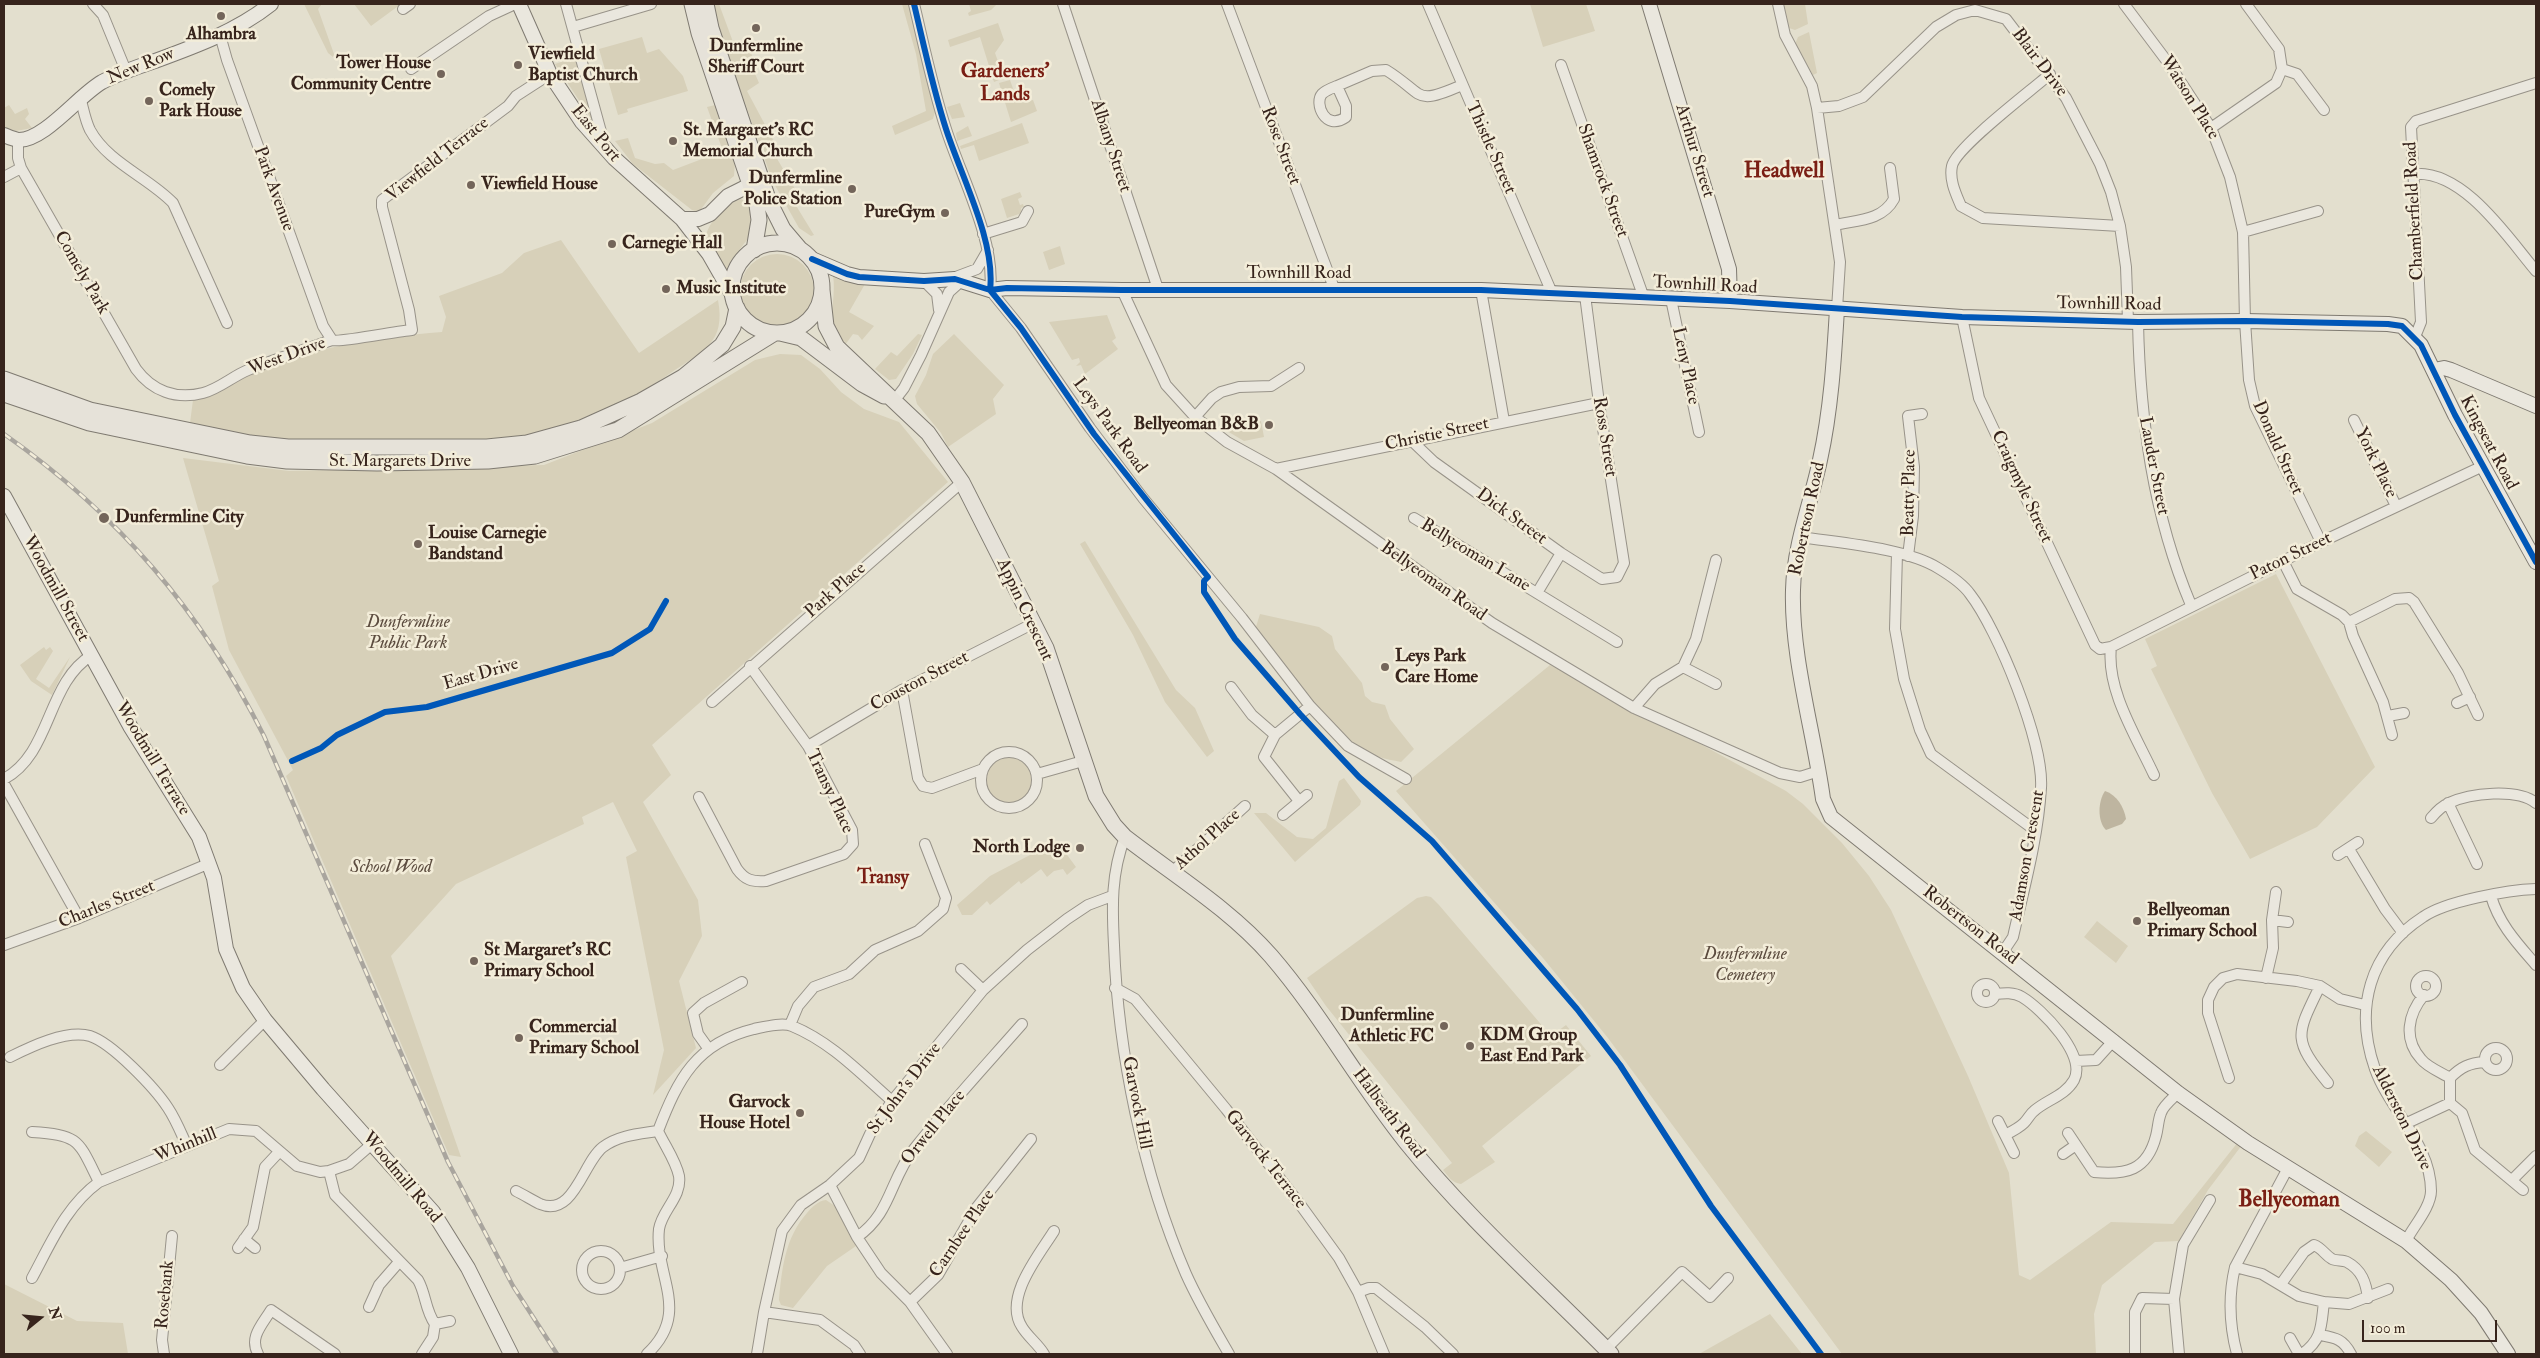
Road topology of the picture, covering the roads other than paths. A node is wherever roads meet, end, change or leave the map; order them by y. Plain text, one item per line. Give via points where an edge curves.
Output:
1 (93, 4) edge
2 (272, 4) edge
3 (515, 4) edge
4 (519, 4) edge
5 (566, 4) edge
6 (651, 4) edge
7 (692, 4) edge
8 (706, 4) edge
9 (914, 4) edge
10 (1062, 4) edge
11 (1227, 4) edge
12 (1428, 4) edge
13 (1649, 4) edge
14 (1778, 4) edge
15 (2124, 4) edge
16 (2246, 4) edge
17 (1975, 7) edge
18 (573, 27) junction
19 (220, 35) junction
20 (1561, 65) dead end
21 (411, 69) dead end
22 (2282, 69) junction
23 (126, 71) junction
24 (550, 74) junction
25 (2050, 74) junction
26 (2536, 82) edge
27 (1462, 85) junction
28 (1337, 86) dead end
29 (80, 97) junction
30 (1817, 108) junction
31 (2324, 110) dead end
32 (2211, 128) junction
33 (4, 135) edge
34 (18, 140) junction
35 (601, 145) junction
36 (21, 168) junction
37 (1890, 168) dead end
38 (2414, 174) junction
39 (4, 177) edge
40 (757, 184) junction
41 (1028, 211) dead end
42 (2318, 211) dead end
43 (682, 219) junction
44 (1834, 225) junction
45 (2120, 226) junction
46 (2243, 232) junction
47 (984, 234) junction
48 (988, 249) junction
49 (754, 250) junction
50 (807, 254) junction
51 (2536, 271) edge
52 (950, 279) junction
53 (924, 281) junction
54 (966, 282) junction
55 (1334, 288) junction
56 (1158, 289) junction
57 (822, 290) junction
58 (990, 290) junction
59 (1122, 290) junction
60 (1482, 290) junction
61 (1552, 293) junction
62 (1585, 295) junction
63 (1644, 298) junction
64 (1671, 299) junction
65 (1730, 301) junction
66 (735, 302) junction
67 (1837, 310) junction
68 (938, 316) junction
69 (1962, 317) junction
70 (2245, 321) junction
71 (2133, 322) junction
72 (227, 323) dead end
73 (412, 330) joint
74 (776, 333) junction
75 (2414, 337) junction
76 (332, 340) junction
77 (1299, 368) dead end
78 (2434, 370) junction
79 (4, 379) edge
80 (166, 393) joint
81 (4, 394) edge
82 (894, 401) junction
83 (1598, 403) junction
84 (2536, 406) edge
85 (1922, 414) dead end
86 (1195, 418) junction
87 (2354, 420) dead end
88 (1504, 421) junction
89 (1699, 432) dead end
90 (1412, 441) junction
91 (377, 456) junction
92 (404, 456) junction
93 (2483, 466) junction
94 (1276, 469) junction
95 (962, 482) junction
96 (4, 496) edge
97 (2396, 506) junction
98 (1414, 518) dead end
99 (1801, 537) junction
100 (2321, 542) junction
101 (1561, 553) junction
102 (1903, 554) junction
103 (1716, 560) dead end
104 (2283, 561) junction
105 (2536, 562) edge
106 (1616, 577) joint
107 (1537, 593) junction
108 (2191, 605) junction
109 (2349, 622) junction
110 (1034, 623) junction
111 (1616, 642) dead end
112 (2105, 648) junction
113 (92, 655) junction
114 (750, 666) junction
115 (1683, 666) junction
116 (1716, 684) dead end
117 (1231, 687) dead end
118 (902, 690) junction
119 (2470, 697) junction
120 (712, 702) dead end
121 (2457, 704) dead end
122 (1310, 706) junction
123 (1634, 708) junction
124 (2404, 713) dead end
125 (2478, 714) dead end
126 (2388, 716) junction
127 (1276, 735) junction
128 (2392, 735) dead end
129 (808, 746) junction
130 (1083, 761) junction
131 (983, 769) junction
132 (1819, 771) junction
133 (1037, 774) junction
134 (2154, 775) dead end
135 (4, 779) edge
136 (1406, 779) dead end
137 (4, 784) edge
138 (699, 797) dead end
139 (2448, 803) junction
140 (2536, 803) edge
141 (1245, 806) dead end
142 (1284, 814) dead end
143 (2431, 818) dead end
144 (2036, 831) junction
145 (1125, 837) junction
146 (2358, 842) dead end
147 (925, 844) dead end
148 (2349, 849) junction
149 (2338, 855) dead end
150 (210, 863) junction
151 (2477, 864) dead end
152 (1171, 873) junction
153 (2536, 889) edge
154 (2276, 892) dead end
155 (1112, 896) junction
156 (2491, 896) junction
157 (79, 918) junction
158 (2272, 920) junction
159 (2288, 922) dead end
160 (2402, 932) junction
161 (4, 945) edge
162 (2003, 952) junction
163 (2536, 965) edge
164 (961, 970) dead end
165 (2266, 978) junction
166 (742, 982) dead end
167 (2320, 986) junction
168 (1115, 988) junction
169 (983, 990) junction
170 (1996, 994) dead end
171 (2424, 995) dead end
172 (2365, 1005) junction
173 (265, 1020) junction
174 (1022, 1024) dead end
175 (790, 1025) junction
176 (2114, 1040) junction
177 (708, 1048) junction
178 (10, 1057) dead end
179 (2076, 1061) junction
180 (2485, 1062) dead end
181 (220, 1065) dead end
182 (2229, 1078) dead end
183 (2450, 1078) junction
184 (2328, 1083) dead end
185 (2178, 1093) junction
186 (892, 1100) junction
187 (2450, 1103) junction
188 (1998, 1122) dead end
189 (2407, 1123) junction
190 (658, 1131) junction
191 (32, 1132) dead end
192 (2068, 1133) dead end
193 (2005, 1136) junction
194 (1031, 1139) dead end
195 (372, 1144) junction
196 (2076, 1145) junction
197 (187, 1146) junction
198 (279, 1152) junction
199 (2014, 1154) dead end
200 (2063, 1154) dead end
201 (2536, 1156) edge
202 (2288, 1168) junction
203 (329, 1171) junction
204 (2513, 1179) junction
205 (99, 1182) junction
206 (830, 1185) junction
207 (2523, 1190) dead end
208 (516, 1191) dead end
209 (2210, 1200) dead end
210 (1054, 1231) dead end
211 (172, 1236) dead end
212 (857, 1237) junction
213 (244, 1239) junction
214 (2406, 1241) junction
215 (238, 1248) dead end
216 (255, 1248) dead end
217 (662, 1256) junction
218 (399, 1262) junction
219 (2235, 1267) junction
220 (620, 1268) dead end
221 (32, 1278) dead end
222 (1728, 1278) dead end
223 (2281, 1284) junction
224 (2388, 1289) dead end
225 (1358, 1292) junction
226 (2368, 1298) junction
227 (2174, 1299) junction
228 (910, 1302) junction
229 (2324, 1302) junction
230 (369, 1307) dead end
231 (764, 1312) junction
232 (450, 1322) dead end
233 (435, 1324) junction
234 (2320, 1335) junction
235 (2290, 1338) dead end
236 (1608, 1352) edge
237 (164, 1354) edge
238 (258, 1354) edge
239 (336, 1354) edge
240 (422, 1354) edge
241 (511, 1354) edge
242 (647, 1354) edge
243 (758, 1354) edge
244 (860, 1354) edge
245 (947, 1354) edge
246 (1044, 1354) edge
247 (1228, 1354) edge
248 (1384, 1354) edge
249 (1453, 1354) edge
250 (2135, 1354) edge
251 (2179, 1354) edge
252 (2237, 1354) edge
253 (2300, 1354) edge
254 (2351, 1354) edge
255 (2508, 1354) edge

1 - 23 street via 103,15
2 - 19 street, New Row via 242,25
3 - 21 street via 489,16
4 - 24 street, East Port
5 - 18 street
6 - 18 street
7 - 40 main road via 718,91
8 - 40 main road
9 - 47 street via 944,123
10 - 56 street, Albany Street
11 - 55 street, Rose Street
12 - 27 street, Thistle Street
13 - 65 street, Arthur Street via 1728,269
14 - 30 street via 1784,35 1812,86
15 - 32 street, Watson Place
16 - 22 street via 2279,49
17 - 25 street, Blair Drive via 2006,19
17 - 30 street, Blair Drive via 1936,27 1863,97 1839,106
18 - 35 street via 603,139
19 - 23 street, New Row
19 - 76 street, Park Avenue via 323,326
20 - 63 street, Shamrock Street
22 - 31 street via 2297,74
22 - 32 street via 2276,83
23 - 29 street, New Row
24 - 35 street, East Port
24 - 73 street, Viewfield Terrace via 516,96 508,106 382,200
25 - 45 street, Blair Drive via 2088,137 2111,192
25 - 45 street via 1967,145 1952,165 1952,185 1961,206 1983,218
26 - 38 street, Chamberfield Road via 2416,121 2411,127
27 - 28 street via 1434,97 1425,96 1391,73 1379,69
27 - 61 street, Thistle Street
29 - 34 street, New Row via 39,133
29 - 72 street via 90,130 108,153 173,203
30 - 44 street
32 - 46 street, Watson Place via 2230,177
33 - 34 street
34 - 36 street, Comely Park
35 - 43 street, East Port
36 - 39 street
36 - 80 street, Comely Park via 136,369 145,382
37 - 44 street via 1894,200 1886,211 1880,216
38 - 51 street via 2451,182 2487,212
38 - 75 street, Chamberfield Road via 2421,322
40 - 43 street via 728,196 710,214 698,219
40 - 49 main road via 759,220
40 - 50 main road via 783,229
41 - 47 street via 1022,222
42 - 46 street
43 - 66 street, East Port via 709,254
44 - 67 street via 1840,262
45 - 71 street, Blair Drive
46 - 70 street, Watson Place
47 - 48 street
48 - 52 street via 977,269
48 - 58 street via 992,275
49 - 50 main road via 781,243
49 - 66 main road via 736,270
50 - 53 street via 853,276
50 - 57 main road via 821,277
52 - 53 street
52 - 54 street
53 - 68 street via 938,294
54 - 58 street
54 - 68 street via 951,289
55 - 56 street, Townhill Road
55 - 60 street, Townhill Road
56 - 59 street, Townhill Road
57 - 74 main road via 818,307 809,320 795,330
57 - 82 main road, Appin Crescent via 826,326 837,347
58 - 59 street, Townhill Road
58 - 122 street, Leys Park Road via 1018,323 1132,484
59 - 86 street, Bellyeoman Road via 1166,385
60 - 61 street, Townhill Road
60 - 88 street
61 - 62 street, Townhill Road
62 - 63 street, Townhill Road
62 - 83 street, Ross Street
63 - 64 street, Townhill Road
64 - 65 street, Townhill Road
64 - 89 street, Leny Place
65 - 67 street, Townhill Road
66 - 74 main road via 748,322 759,330
66 - 92 main road, St. Margarets Drive via 733,327 722,346 683,377 642,401 581,428 527,443
67 - 69 street, Townhill Road
67 - 99 street, Robertson Road via 1832,395 1821,459
68 - 82 street via 904,388
69 - 71 street, Townhill Road
69 - 112 street, Craigmyle Street via 1979,398 2095,645
70 - 71 street, Townhill Road
70 - 75 street, Townhill Road via 2388,324 2402,326
70 - 100 street, Donald Street via 2255,406
71 - 108 street, Lauder Street via 2149,463 2175,567
73 - 76 street, West Drive via 345,341
74 - 82 main road, Appin Crescent via 801,338 862,384
74 - 92 main road, St. Margarets Drive via 618,430 584,442 535,456 488,461
75 - 78 street, Kingseat Road
76 - 80 street, West Drive via 246,371 204,393
77 - 86 street via 1271,386 1240,387 1221,392
78 - 84 street via 2452,370
78 - 93 street, Kingseat Road
79 - 91 main road, St. Margarets Drive via 90,410 250,443
81 - 91 main road, St. Margarets Drive via 89,424 184,445 287,462
82 - 95 main road, Appin Crescent via 928,433
83 - 88 street, Christie Street
83 - 106 street, Ross Street via 1624,563
85 - 102 street, Beatty Place via 1908,416 1914,467 1913,516
86 - 94 street, Bellyeoman Road via 1228,442
87 - 97 street, York Place
88 - 90 street, Christie Street
90 - 94 street, Christie Street
90 - 101 street, Dick Street via 1434,462
91 - 92 main road, St. Margarets Drive
93 - 97 street, Paton Street
93 - 105 street, Kingseat Road
94 - 123 street, Bellyeoman Road via 1492,624
95 - 110 main road, Appin Crescent
95 - 114 street, Park Place
96 - 113 street, Woodmill Street
97 - 100 street, Paton Street
98 - 107 street, Bellyeoman Lane
99 - 102 street, Adamson Crescent
99 - 132 street, Robertson Road via 1794,598 1798,651
100 - 104 street, Paton Street
101 - 106 street, Dick Street via 1602,579
101 - 107 street, Bellyeoman Lane
102 - 144 street, Adamson Crescent via 1937,567 1969,593 1992,631 2034,735 2042,786
102 - 144 street via 1897,637 1904,679 1931,754
103 - 115 street via 1696,639
104 - 108 street, Paton Street
104 - 109 street via 2296,590
107 - 111 street, Bellyeoman Lane
108 - 112 street, Paton Street
109 - 119 street via 2395,599 2409,598
109 - 126 street
110 - 118 street, Couston Street
110 - 130 main road, Appin Crescent via 1046,648
112 - 134 street via 2112,684
113 - 135 street via 71,674 26,762
113 - 150 street, Woodmill Terrace via 130,726 196,832
114 - 120 street, Park Place
114 - 129 street, Transy Place
115 - 116 street
115 - 123 street via 1655,684
117 - 127 street via 1252,715
118 - 129 street, Couston Street
118 - 131 street via 918,778 923,786 932,788
119 - 121 street
119 - 125 street
122 - 127 street
122 - 136 street, Leys Park Road via 1348,746
123 - 132 street, Bellyeoman Road via 1780,773 1800,777
124 - 126 street
126 - 128 street
127 - 142 street via 1264,757 1303,798
129 - 138 street, Transy Place via 852,830 852,844 844,854 766,881 754,882 744,878 737,869
130 - 133 street
130 - 145 main road, Appin Crescent via 1096,796
131 - 133 street via 994,755 1012,751 1028,758
131 - 133 street via 982,788 986,796 1002,807 1021,806 1028,800 1034,793
132 - 162 street, Robertson Road via 1823,800 1831,817
137 - 157 street
139 - 140 street via 2503,792 2525,796
139 - 143 street
139 - 151 street
141 - 152 street, Athol Place
144 - 162 street, Adamson Crescent via 2013,937
145 - 152 main road, Appin Crescent
145 - 155 street, Garvock Hill via 1116,862
146 - 148 street
147 - 175 street via 946,898 944,909 918,931 875,950 849,974 814,987 798,1006
148 - 149 street
148 - 160 street
150 - 157 street, Charles Street
150 - 173 street, Woodmill Road via 226,948 243,988
152 - 236 main road, Halbeath Road via 1243,927 1271,956 1406,1142 1458,1202
153 - 156 street, Alderston Drive
154 - 158 street
155 - 168 street, Garvock Hill
155 - 169 street, St John's Drive via 1088,905 1061,924
156 - 160 street, Alderston Drive via 2439,908
156 - 163 street via 2505,929
157 - 161 street, Charles Street
158 - 159 street
158 - 165 street via 2273,948
160 - 172 street, Alderston Drive via 2377,965
162 - 176 street, Robertson Road
164 - 169 street
165 - 167 street
165 - 182 street via 2237,974 2223,978 2208,1000 2208,1013
166 - 177 street via 704,1003 693,1013 698,1034
167 - 172 street via 2340,1000
167 - 184 street via 2303,1020 2300,1036 2307,1056
168 - 225 street, Garvock Terrace via 1135,999 1226,1109 1339,1258
168 - 247 street, Garvock Hill via 1130,1087 1150,1171 1186,1274
169 - 186 street, St John's Drive
170 - 179 street via 2021,996 2062,1035
171 - 183 street via 2409,1020 2410,1040 2421,1060
172 - 189 street, Alderston Drive via 2367,1040 2376,1070
173 - 181 street
173 - 195 street, Woodmill Road
174 - 212 street, Orwell Place via 913,1150 894,1180 885,1207 872,1227
175 - 177 street via 738,1033
175 - 186 street via 828,1044
176 - 179 street via 2096,1060
176 - 185 street, Robertson Road
177 - 190 street via 686,1073
178 - 197 street via 49,1039 89,1035 108,1045 167,1106
179 - 193 street via 2074,1081
180 - 183 street via 2461,1068
183 - 187 street
185 - 196 street via 2161,1111 2149,1156 2136,1168 2118,1174 2094,1172
185 - 202 street, Robertson Road
186 - 206 street, St John's Drive via 859,1158
187 - 189 street
187 - 204 street via 2462,1113 2475,1150
188 - 193 street
189 - 214 street, Alderston Drive via 2430,1177 2431,1194
190 - 208 street via 621,1137 602,1148 568,1199 559,1204 542,1205
190 - 217 street via 679,1178 678,1190 659,1228
191 - 205 street via 72,1138 86,1156
192 - 196 street
193 - 199 street
194 - 228 street, Carnbee Place via 977,1207 938,1275
195 - 203 street, Whinhill via 349,1164
195 - 241 street, Woodmill Road via 434,1212 468,1268
196 - 200 street
197 - 198 street, Whinhill via 229,1129 256,1131
197 - 205 street, Whinhill
198 - 203 street, Whinhill via 306,1170
198 - 213 street via 265,1167 253,1227
201 - 204 street
202 - 214 street, Robertson Road
202 - 219 street
203 - 218 street via 335,1195
204 - 207 street
205 - 221 street, Whinhill via 74,1204
206 - 212 street
206 - 231 street, St John's Drive via 801,1205 782,1231
209 - 227 street via 2183,1245
210 - 246 street via 1022,1282 1016,1300 1020,1325
211 - 237 street, Rosebank via 162,1340
212 - 228 street via 882,1273
213 - 215 street
213 - 216 street
214 - 255 street, Robertson Road via 2451,1280
217 - 220 street
217 - 242 street via 670,1302 664,1336
218 - 230 street via 379,1285
218 - 233 street via 423,1288 428,1314
219 - 223 street via 2262,1274
219 - 252 street via 2229,1312
222 - 236 street via 1710,1297 1682,1272
223 - 226 street via 2304,1252 2314,1245 2323,1248 2332,1259 2347,1262 2359,1272
223 - 229 street via 2299,1296
224 - 226 street
225 - 248 street, Garvock Terrace
225 - 249 street via 1376,1288
226 - 229 street via 2348,1304
227 - 250 street via 2142,1298 2135,1312
227 - 251 street
228 - 245 street
229 - 234 street
231 - 243 street, St John's Drive
231 - 244 street via 820,1320 854,1345
232 - 233 street
233 - 240 street via 433,1337
234 - 253 street via 2317,1342
234 - 254 street via 2337,1338 2345,1343
235 - 253 street
238 - 239 street via 254,1337 271,1310

